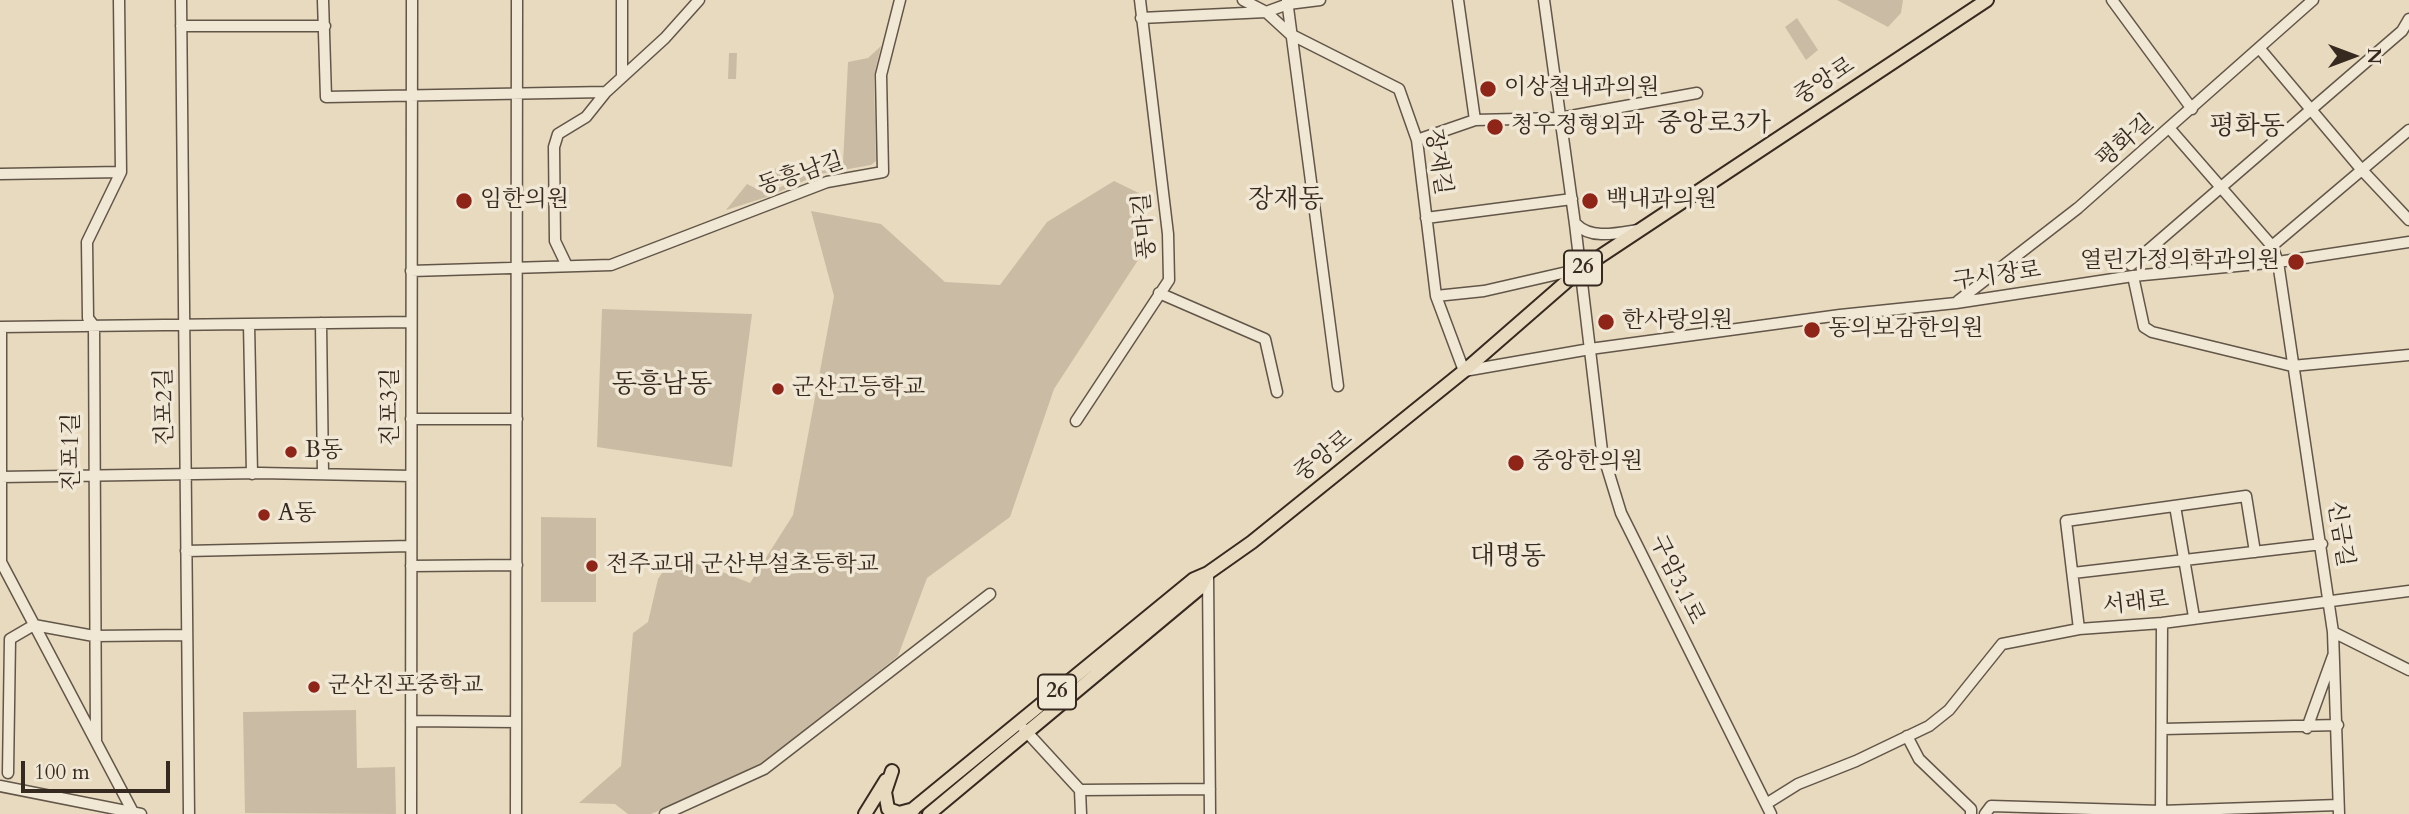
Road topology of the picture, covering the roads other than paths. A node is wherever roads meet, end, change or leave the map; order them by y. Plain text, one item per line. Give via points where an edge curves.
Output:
1 (119, 0) edge
2 (181, 0) edge
3 (324, 0) edge
4 (412, 0) edge
5 (517, 0) edge
6 (622, 0) edge
7 (699, 0) edge
8 (900, 0) edge
9 (1140, 0) edge
10 (1243, 0) edge
11 (1320, 0) edge
12 (1458, 0) edge
13 (1544, 0) edge
14 (1987, 0) edge
15 (2112, 0) edge
16 (2312, 0) edge
17 (1288, 2) edge
18 (1266, 12) junction
19 (1141, 18) junction
20 (2409, 19) edge
21 (181, 26) junction
22 (325, 26) junction
23 (1290, 34) junction
24 (2406, 35) edge
25 (2260, 49) junction
26 (622, 77) junction
27 (517, 92) junction
28 (606, 92) junction
29 (1697, 93) dead end
30 (412, 94) junction
31 (2192, 109) junction
32 (2312, 109) junction
33 (1560, 118) junction
34 (1475, 120) junction
35 (2171, 129) junction
36 (2409, 130) edge
37 (1417, 140) junction
38 (2361, 169) junction
39 (121, 172) junction
40 (0, 174) edge
41 (2221, 188) junction
42 (1572, 199) junction
43 (1426, 218) junction
44 (2409, 220) edge
45 (1575, 224) junction
46 (1642, 230) junction
47 (2409, 242) edge
48 (2272, 246) junction
49 (2278, 262) junction
50 (567, 266) junction
51 (517, 268) junction
52 (1581, 269) junction
53 (2132, 270) junction
54 (411, 271) junction
55 (1159, 293) junction
56 (1436, 296) junction
57 (1956, 303) junction
58 (411, 322) junction
59 (321, 323) junction
60 (249, 324) junction
61 (184, 325) junction
62 (94, 326) junction
63 (0, 327) edge
64 (1590, 349) junction
65 (2409, 355) edge
66 (2292, 366) junction
67 (1464, 371) junction
68 (1338, 386) dead end
69 (1277, 392) dead end
70 (411, 419) junction
71 (517, 419) junction
72 (1076, 421) dead end
73 (252, 474) junction
74 (323, 474) junction
75 (411, 476) junction
76 (1, 477) edge
77 (92, 477) junction
78 (186, 477) junction
79 (2175, 506) junction
80 (2322, 544) junction
81 (411, 546) junction
82 (186, 551) junction
83 (2255, 552) junction
84 (0, 561) edge
85 (2184, 561) junction
86 (517, 565) junction
87 (411, 566) junction
88 (1208, 573) junction
89 (2073, 573) junction
90 (2409, 591) edge
91 (989, 594) dead end
92 (2329, 600) junction
93 (2194, 617) junction
94 (2162, 623) junction
95 (34, 625) junction
96 (2079, 629) junction
97 (2333, 632) junction
98 (187, 635) junction
99 (94, 636) junction
100 (2335, 650) junction
101 (2409, 670) edge
102 (411, 721) junction
103 (516, 722) junction
104 (2338, 725) junction
105 (2307, 728) junction
106 (1024, 729) junction
107 (2163, 729) junction
108 (1907, 736) junction
109 (96, 741) junction
110 (8, 773) dead end
111 (0, 786) edge
112 (1210, 789) junction
113 (1080, 790) junction
114 (1769, 809) edge
115 (2338, 810) edge
116 (918, 812) edge
117 (1971, 812) edge
118 (2161, 812) edge
119 (137, 813) edge
120 (189, 813) edge
121 (411, 814) edge
122 (516, 814) edge
123 (665, 814) edge
124 (864, 814) edge
125 (1081, 814) edge
126 (1210, 814) edge
127 (1984, 814) edge

1 - 39 street, 진포1길
2 - 21 street, 진포2길
3 - 22 street
4 - 30 street, 진포3길
5 - 27 street
6 - 26 street
7 - 26 street
8 - 50 street, 동흥남길 via 881,75 883,172 827,182 611,265
9 - 19 street, 풍마길
10 - 18 street, 장재길
11 - 17 street
12 - 34 street
13 - 33 street, 구암3.1로
14 - 46 main road, 중앙로 / 26
15 - 31 street
16 - 25 street, 평화길
17 - 18 street
17 - 23 street
18 - 19 street
18 - 23 street, 장재길
19 - 55 street, 풍마길 via 1168,234 1169,280
20 - 24 street
21 - 22 street
21 - 61 street, 진포2길
22 - 30 street via 326,97
23 - 37 street, 장재길 via 1399,89
23 - 68 street
24 - 32 street
25 - 31 street, 평화길
25 - 32 street
26 - 28 street
27 - 28 street
27 - 30 street
27 - 51 street
28 - 50 street via 586,117 558,134 554,147 555,241
29 - 33 street
30 - 54 street, 진포3길
31 - 35 street, 평화길
32 - 38 street
32 - 41 street
33 - 34 street
33 - 42 street, 구암3.1로
34 - 37 street
35 - 41 street
35 - 57 street, 평화길
36 - 38 street
37 - 43 street, 장재길
38 - 44 street
38 - 48 street
39 - 40 street
39 - 62 street, 진포1길 via 88,242 88,318
41 - 48 street
41 - 53 street
42 - 43 street
42 - 45 street, 구암3.1로
43 - 56 street, 장재길
45 - 46 street via 1583,231 1604,234
45 - 52 street, 구암3.1로
46 - 52 main road, 중앙로 / 26
47 - 49 street, 구시장로
48 - 49 street, 신금길
49 - 53 street, 구시장로
49 - 66 street, 신금길
50 - 51 street, 동흥남길
51 - 54 street, 동흥남길
51 - 71 street
52 - 56 street, 중앙로 via 1484,291
52 - 64 street, 구암3.1로
52 - 67 main road, 중앙로 / 26
53 - 57 street, 구시장로
53 - 66 street via 2144,327 2152,332
54 - 58 street, 진포3길
55 - 69 street via 1265,339
55 - 72 street, 풍마길
56 - 67 street, 장재길
57 - 64 street, 구시장로
58 - 59 street
58 - 70 street, 진포3길
59 - 60 street
59 - 74 street
60 - 61 street
60 - 73 street
61 - 62 street
61 - 78 street, 진포2길
62 - 63 street
62 - 77 street, 진포1길
63 - 76 street
64 - 67 street, 중앙로
64 - 114 street, 구암3.1로 via 1602,451 1621,513
65 - 66 street
66 - 80 street, 신금길
67 - 88 main road, 중앙로 / 26
70 - 71 street
70 - 75 street, 진포3길
71 - 86 street
73 - 74 street
73 - 78 street
74 - 75 street
75 - 81 street, 진포3길
76 - 77 street
76 - 84 street
77 - 78 street
77 - 99 street, 진포1길
78 - 82 street, 진포2길
79 - 83 street via 2246,496
79 - 85 street
79 - 89 street via 2066,521
80 - 83 street
80 - 92 street, 신금길
81 - 82 street
81 - 87 street, 진포3길
82 - 98 street, 진포2길
83 - 85 street
84 - 95 street
85 - 89 street
85 - 93 street
86 - 87 street
86 - 103 street
87 - 102 street, 진포3길
88 - 106 main road, 중앙로 / 26 via 1194,579
88 - 112 street
89 - 96 street
90 - 92 street, 서래로
91 - 123 street via 764,769
92 - 93 street, 서래로
92 - 97 street, 신금길
93 - 94 street, 서래로
94 - 96 street, 서래로
94 - 107 street
95 - 99 street
95 - 109 street
95 - 110 street via 10,639
96 - 108 street, 서래로 via 2002,644 1949,710
97 - 100 street, 신금길
97 - 101 street
98 - 99 street
98 - 120 street, 진포2길
99 - 109 street, 진포1길
100 - 104 street, 신금길
100 - 105 street
102 - 103 street
102 - 121 street, 진포3길
103 - 122 street
104 - 105 street
104 - 115 street, 신금길
105 - 107 street
106 - 113 street
106 - 116 main road, 중앙로 / 26
107 - 118 street
108 - 114 street, 서래로 via 1798,784
108 - 117 street via 1919,759
109 - 119 street
111 - 119 street
112 - 113 street
112 - 126 street
113 - 125 street
115 - 118 street
116 - 124 main road via 888,809 885,792 892,771
118 - 127 street via 1991,806

